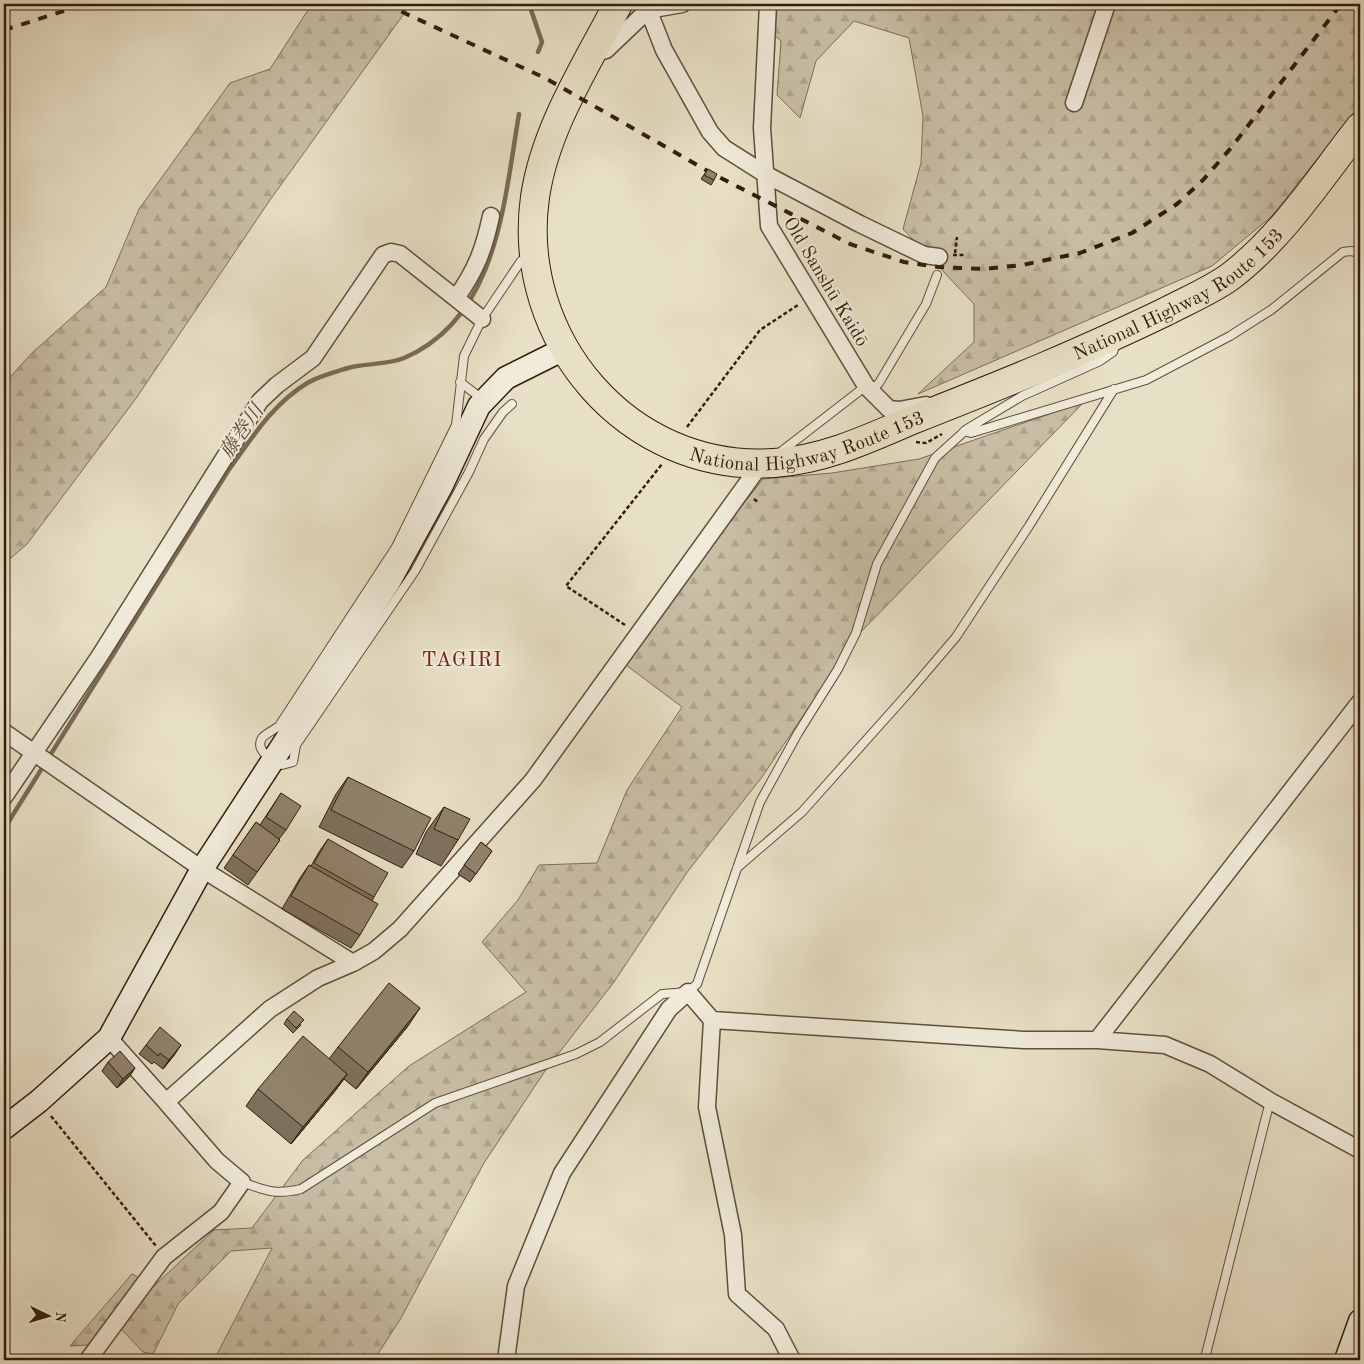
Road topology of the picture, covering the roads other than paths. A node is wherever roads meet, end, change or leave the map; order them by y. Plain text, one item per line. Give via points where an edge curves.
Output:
1 (618, 4) edge
2 (682, 4) edge
3 (768, 4) edge
4 (1107, 4) edge
5 (647, 7) edge
6 (592, 54) junction
7 (1074, 103) dead end
8 (1360, 127) edge
9 (765, 174) junction
10 (491, 216) dead end
11 (1360, 253) edge
12 (947, 256) road end
13 (521, 261) dead end
14 (937, 275) dead end
15 (457, 299) junction
16 (477, 315) junction
17 (1118, 335) junction
18 (564, 349) junction
19 (460, 382) junction
20 (869, 389) junction
21 (1114, 389) junction
22 (477, 395) dead end
23 (512, 404) dead end
24 (496, 407) dead end
25 (937, 410) junction
26 (503, 412) junction
27 (964, 431) junction
28 (768, 464) junction
29 (1360, 702) edge
30 (4, 732) edge
31 (33, 754) junction
32 (272, 760) junction
33 (4, 797) edge
34 (202, 869) junction
35 (735, 869) junction
36 (353, 963) junction
37 (688, 992) junction
38 (712, 1020) junction
39 (109, 1038) junction
40 (1097, 1040) junction
41 (1270, 1101) junction
42 (166, 1102) junction
43 (4, 1128) edge
44 (1360, 1150) edge
45 (242, 1182) junction
46 (1360, 1321) edge
47 (1206, 1354) dead end
48 (1352, 1356) edge
49 (88, 1360) edge
50 (506, 1360) edge
51 (792, 1360) edge

1 - 6 highway, National Highway Route 153
2 - 5 street
3 - 9 street, Old Sanshū Kaidō via 762,121
4 - 7 street
5 - 6 street via 606,50
5 - 9 street via 664,50 710,132 724,148
6 - 18 highway, National Highway Route 153 via 544,158 534,212 533,253 541,294
8 - 17 highway, National Highway Route 153 via 1293,214 1256,255 1228,278
9 - 12 street via 924,255
9 - 20 street, Old Sanshū Kaidō via 768,226
10 - 15 street via 485,245 472,276
11 - 21 lane via 1343,252 1271,310 1230,336 1146,380
13 - 16 lane
14 - 20 lane via 926,304 878,383
15 - 16 street
15 - 31 street via 400,254 391,252 383,255 313,358 260,401 99,657
16 - 19 lane via 464,356
17 - 25 highway, National Highway Route 153
17 - 27 lane via 1113,352 1022,396
18 - 28 highway, National Highway Route 153 via 598,393 643,432 687,452 728,461
18 - 32 street via 506,378 479,406 441,487 389,582
19 - 22 lane
19 - 32 lane via 456,425 396,547 279,726 263,736 264,754
20 - 25 street, Old Sanshū Kaidō via 889,409 925,405
20 - 28 lane via 779,452
21 - 27 lane via 972,432
21 - 35 lane via 956,636 802,812
23 - 26 lane
24 - 26 lane
25 - 28 highway, National Highway Route 153 via 846,448
26 - 32 lane via 484,439 415,571 296,745 293,762 282,765
27 - 35 lane via 935,458 877,564 856,633 760,802
28 - 36 street via 638,633 533,780 400,929 374,951
29 - 40 street
30 - 31 street
31 - 33 street
31 - 34 street
32 - 34 street
34 - 36 street
34 - 39 street
35 - 37 lane via 697,984
36 - 42 street via 318,978 270,1009
37 - 38 street
37 - 45 lane via 662,994 600,1042 576,1054 435,1103 301,1189 282,1194
37 - 50 street via 669,1009 562,1173 516,1286
38 - 40 street via 1024,1040
38 - 51 street via 707,1107 733,1235 737,1294 776,1330
39 - 42 street
39 - 43 street
40 - 41 street via 1165,1045 1210,1064
41 - 44 street
41 - 47 lane
42 - 45 street via 217,1162
45 - 49 street via 221,1212 164,1257
46 - 48 street

